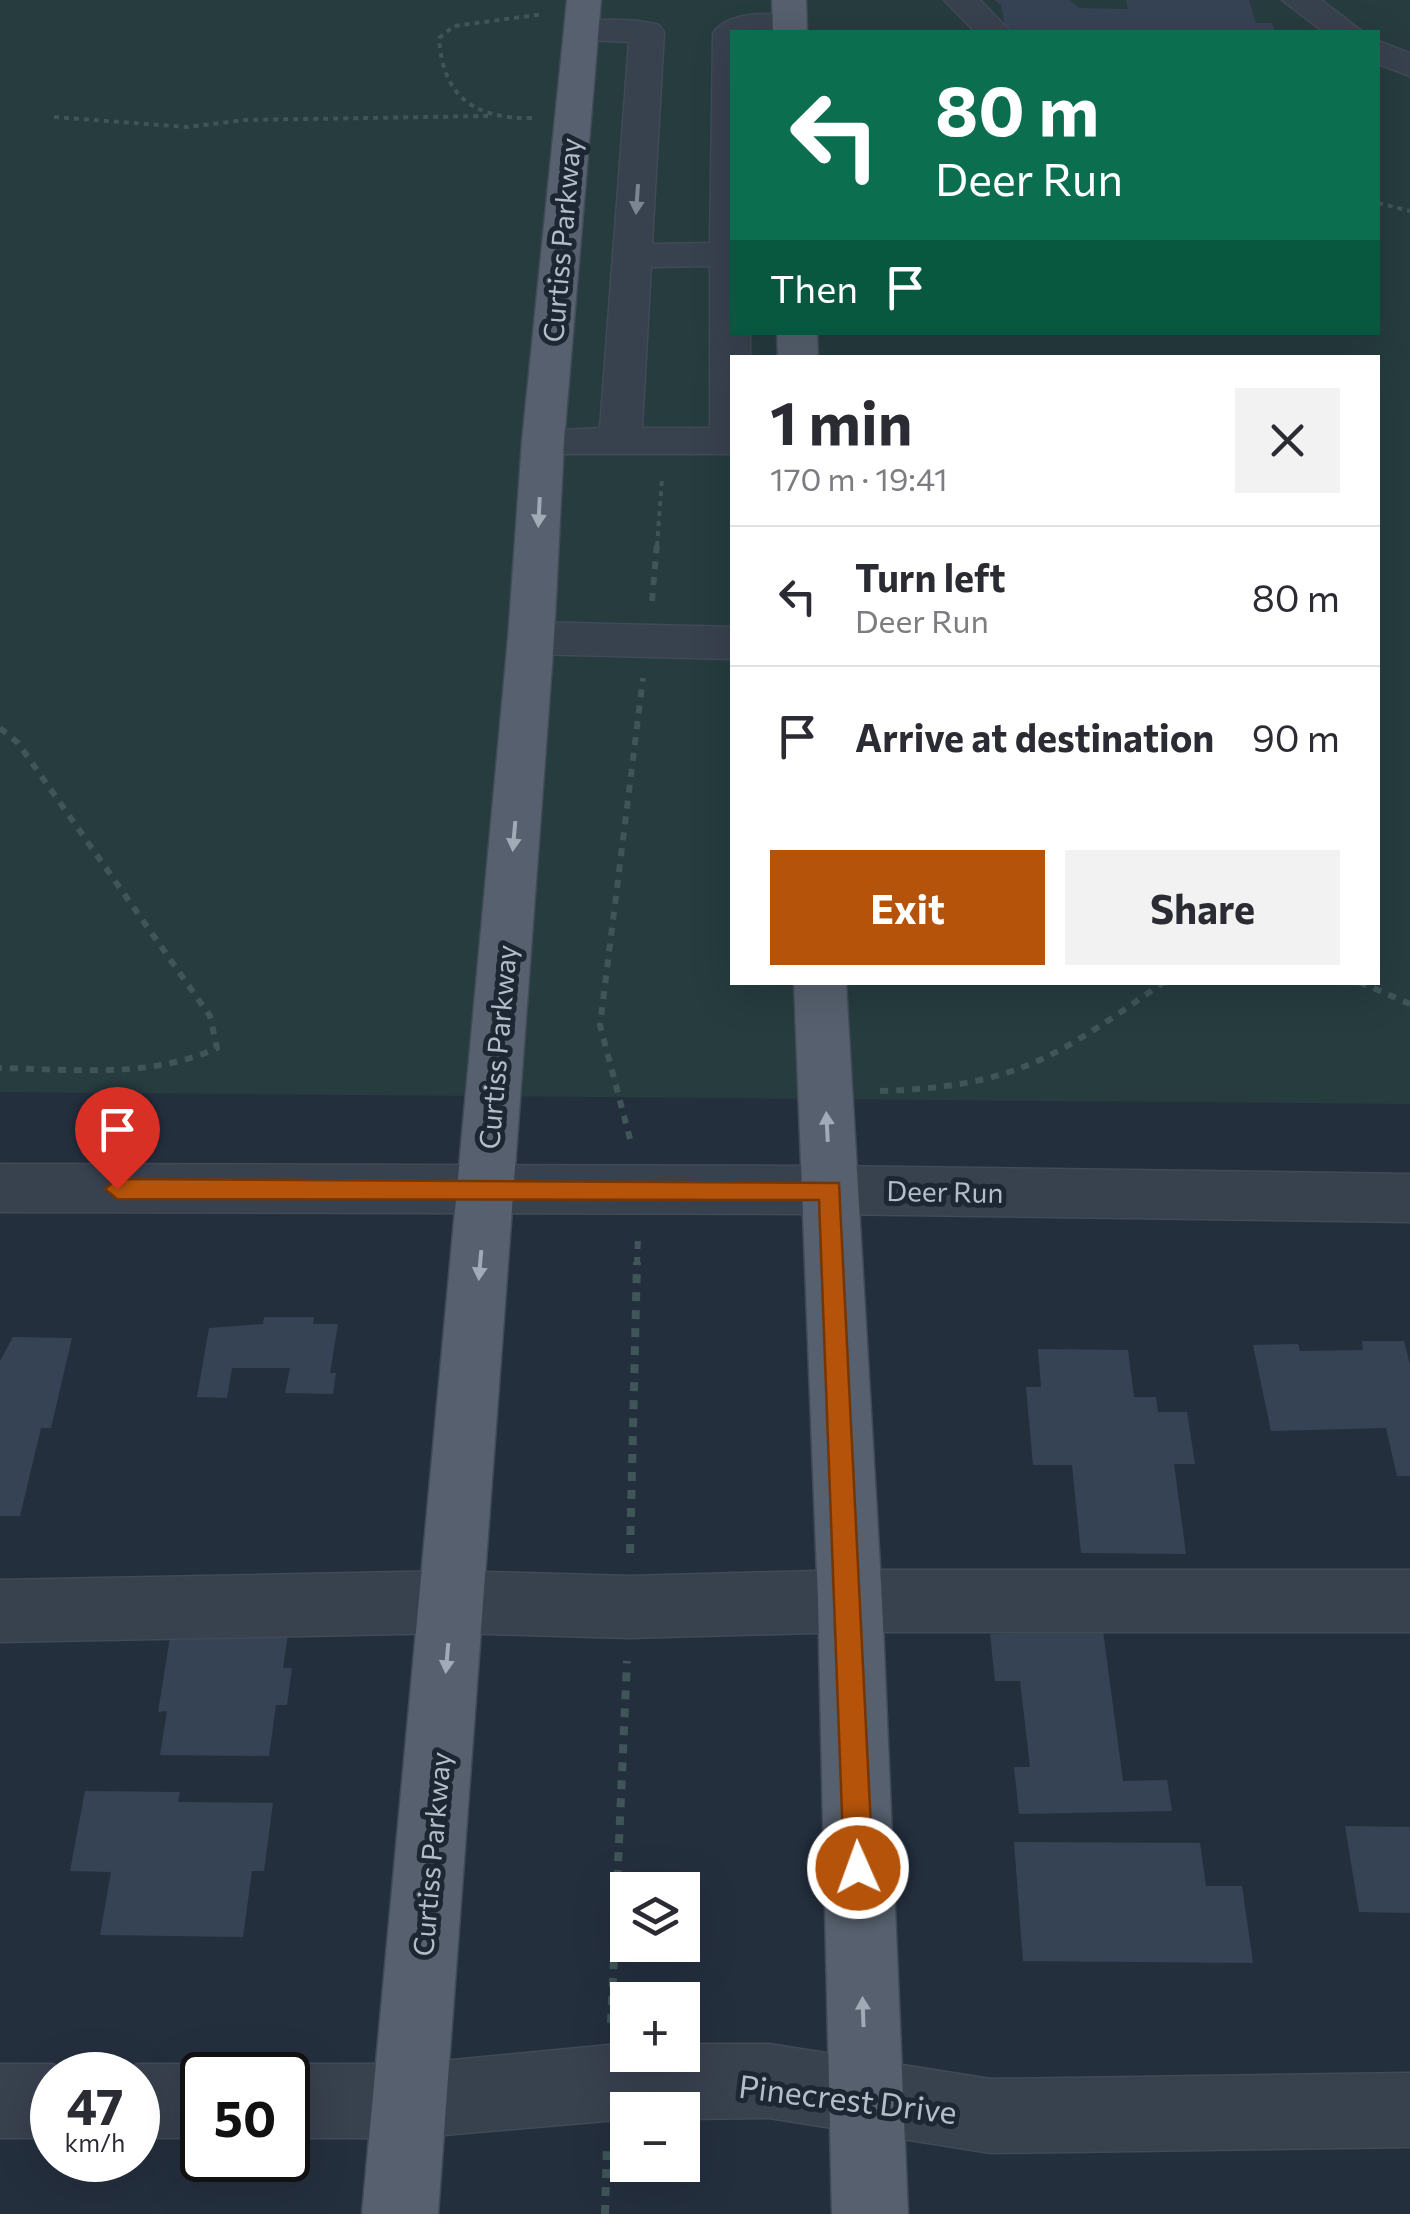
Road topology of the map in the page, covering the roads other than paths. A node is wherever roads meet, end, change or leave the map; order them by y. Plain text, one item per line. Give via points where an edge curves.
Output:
1 (961, 0) edge
2 (1299, 0) edge
3 (572, 15) edge
4 (790, 19) edge
5 (736, 30) edge
6 (992, 30) edge
7 (1343, 30) edge
8 (730, 32) edge
9 (1380, 51) edge
10 (1410, 66) edge
11 (694, 122) edge
12 (730, 254) joint
13 (632, 256) junction
14 (730, 440) edge
15 (543, 441) junction
16 (620, 441) junction
17 (531, 638) junction
18 (730, 642) edge
19 (820, 985) edge
20 (0, 1188) edge
21 (830, 1190) junction
22 (486, 1192) junction
23 (1410, 1198) edge
24 (850, 1600) junction
25 (1410, 1601) edge
26 (452, 1602) junction
27 (0, 1611) edge
28 (866, 2096) junction
29 (0, 2101) edge
30 (30, 2101) edge
31 (310, 2101) edge
32 (410, 2101) junction
33 (1410, 2110) edge
34 (400, 2214) edge
35 (870, 2214) edge

1 - 6 street
2 - 7 street
3 - 11 street via 647,32
3 - 15 main road, Curtiss Parkway via 572,119
4 - 5 street
8 - 11 street
9 - 10 street
11 - 12 street
11 -> 13 street
12 - 13 street
13 - 16 street
14 - 16 street
15 - 16 street
15 -> 17 main road, Curtiss Parkway
17 - 18 street
17 -> 22 main road, Curtiss Parkway
21 -> 19 main road
20 - 22 street, Deer Run
21 - 22 street, Deer Run
21 - 23 street, Deer Run
21 - 24 main road
22 -> 26 main road, Curtiss Parkway
24 - 25 street
24 - 26 street via 629,1607
28 -> 24 main road
26 - 27 street
26 -> 32 main road, Curtiss Parkway
28 - 32 street, Pinecrest Drive via 769,2081 609,2082
28 - 33 street, Pinecrest Drive via 991,2116
28 - 35 main road
29 - 30 street
31 - 32 street, Pinecrest Drive
32 - 34 main road, Curtiss Parkway

